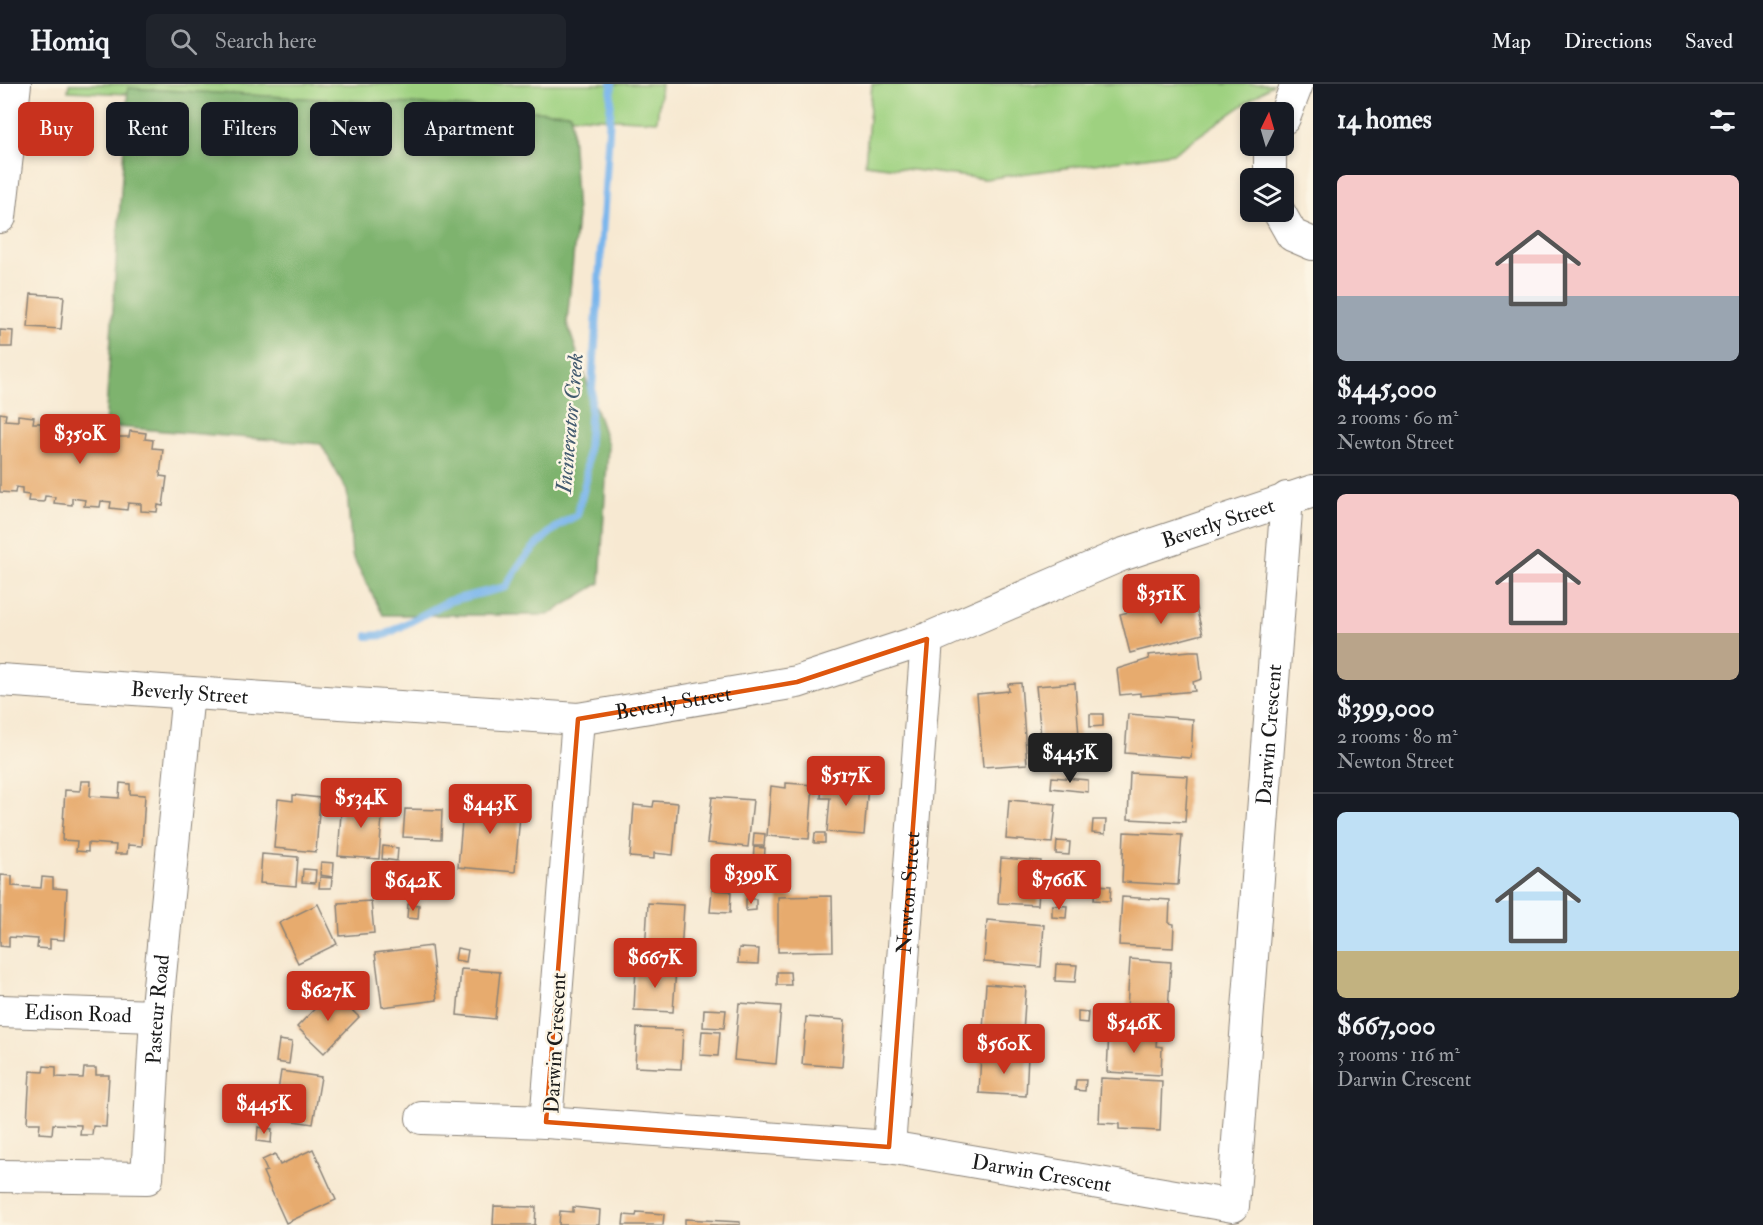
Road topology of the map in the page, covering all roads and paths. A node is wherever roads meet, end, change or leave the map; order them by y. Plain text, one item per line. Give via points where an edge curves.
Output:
1 (15, 84) edge
2 (1297, 84) edge
3 (1290, 102) edge
4 (0, 217) edge
5 (1285, 222) edge
6 (1313, 244) edge
7 (1300, 495) edge
8 (927, 639) junction
9 (0, 680) edge
10 (188, 693) junction
11 (578, 719) junction
12 (0, 1011) edge
13 (156, 1016) junction
14 (422, 1118) dead end
15 (546, 1122) junction
16 (889, 1147) junction
17 (0, 1176) edge

1 - 4 street
2 - 3 street
5 - 6 street via 1292,235
7 - 8 street, Beverly Street via 1121,555
7 - 16 street, Darwin Crescent via 1233,1206
8 - 11 street, Beverly Street via 797,682
8 - 16 street, Newton Street
9 - 10 street, Beverly Street
10 - 11 street, Beverly Street
10 - 13 street, Pasteur Road
11 - 15 street, Darwin Crescent
12 - 13 street, Edison Road
13 - 17 street, Pasteur Road via 147,1178
14 - 15 street
15 - 16 street, Darwin Crescent

